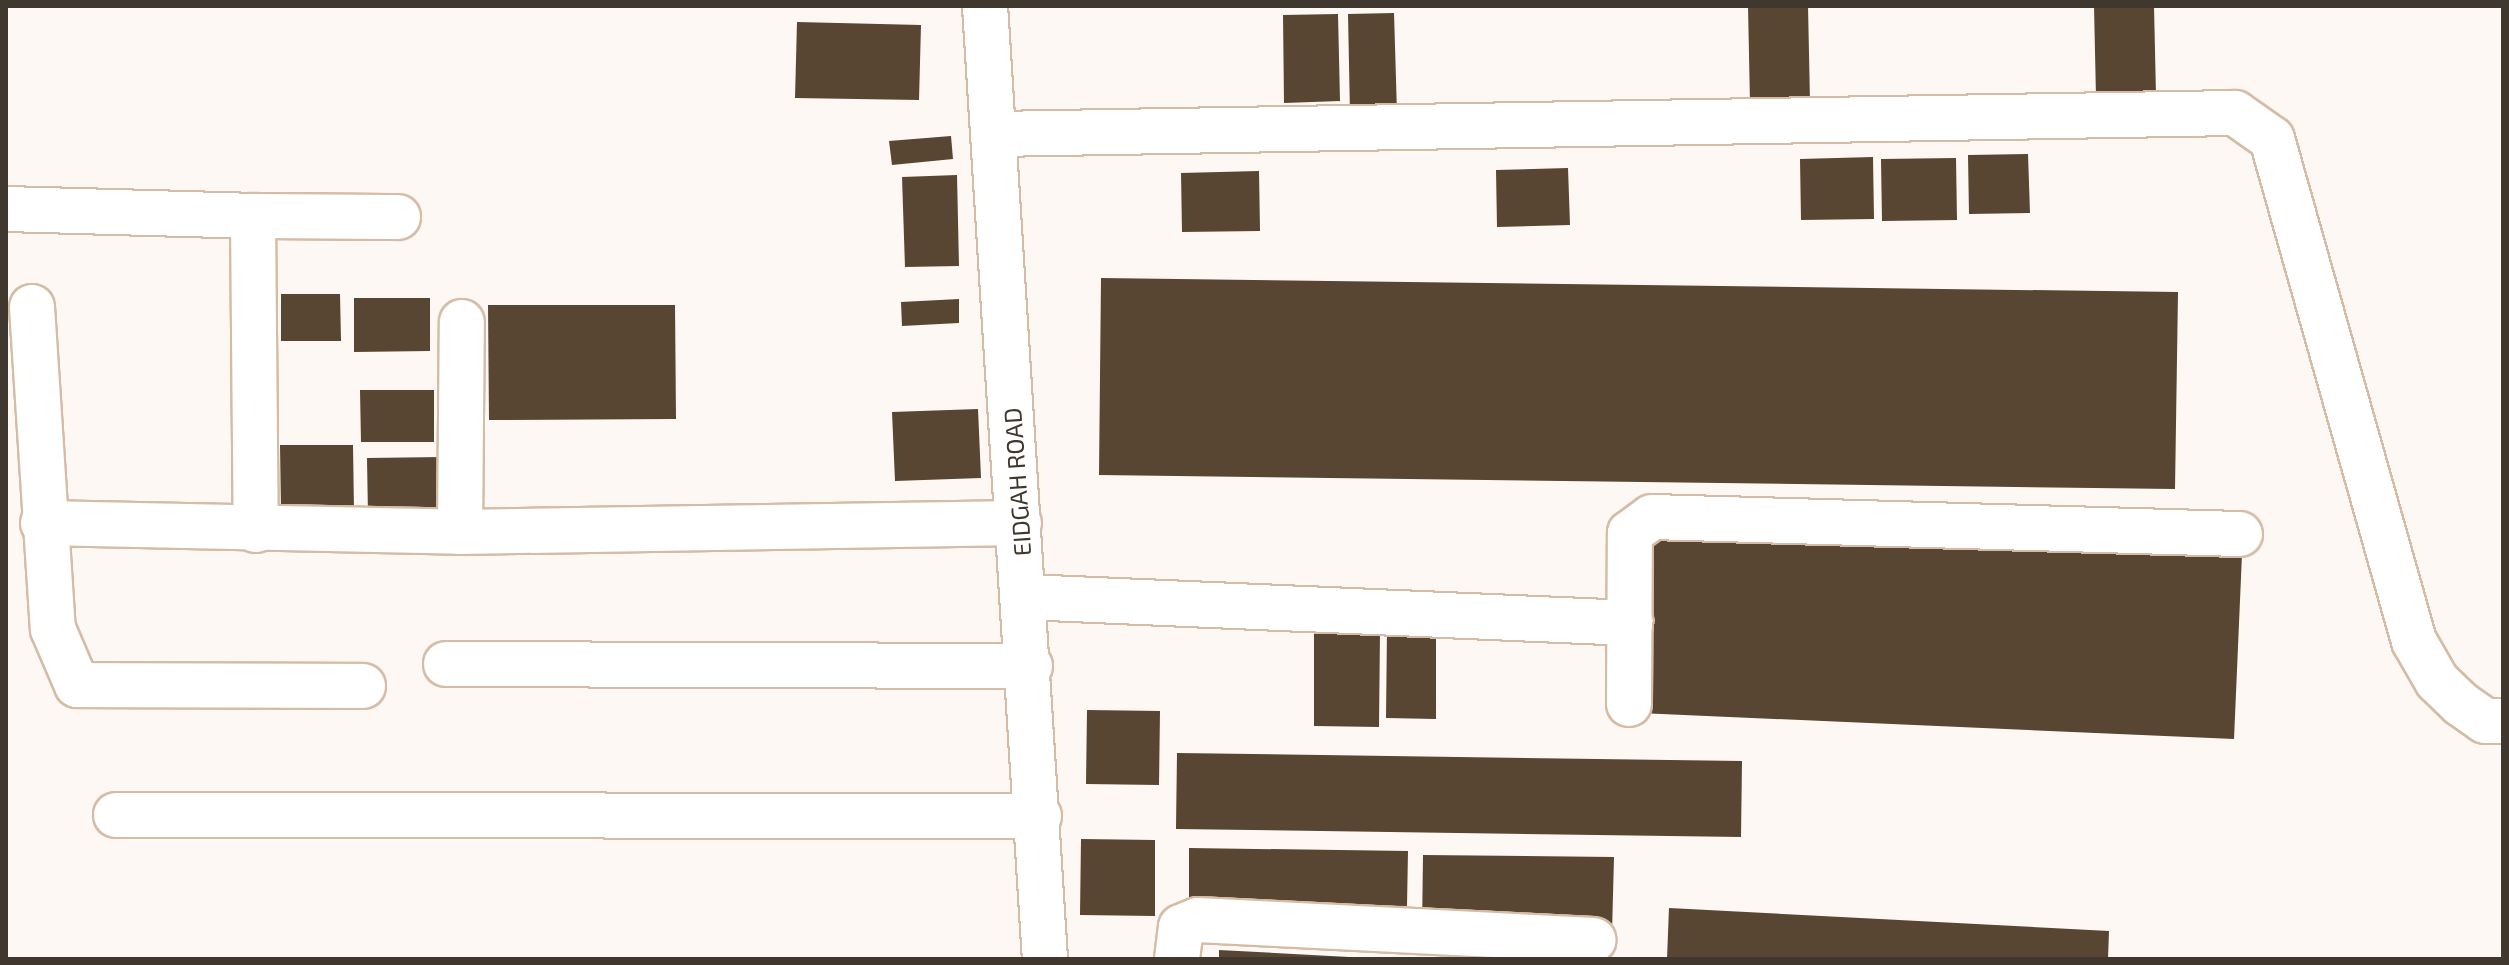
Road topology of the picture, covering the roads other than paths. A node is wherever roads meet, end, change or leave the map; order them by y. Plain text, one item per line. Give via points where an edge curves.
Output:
1 (985, 6) edge
2 (994, 134) junction
3 (6, 209) edge
4 (253, 216) junction
5 (398, 217) dead end
6 (32, 307) dead end
7 (462, 322) dead end
8 (43, 523) junction
9 (1019, 523) junction
10 (256, 530) junction
11 (460, 532) junction
12 (2240, 534) dead end
13 (1025, 597) junction
14 (1630, 623) junction
15 (446, 664) dead end
16 (1030, 666) junction
17 (363, 686) dead end
18 (1629, 704) dead end
19 (2503, 721) edge
20 (116, 815) dead end
21 (1039, 816) junction
22 (1593, 940) dead end
23 (1045, 959) edge
24 (1177, 959) edge

1 - 2 street, EIDGAH ROAD
2 - 9 street, EIDGAH ROAD
2 - 19 street via 2235,113 2272,139 2414,641 2461,704 2485,721
3 - 4 street
4 - 5 street
4 - 10 street
6 - 8 street
7 - 11 street
8 - 10 street
8 - 17 street via 53,629 77,685
9 - 11 street
9 - 13 street, EIDGAH ROAD
10 - 11 street
12 - 14 street via 1652,517 1630,533
13 - 14 street
13 - 16 street, EIDGAH ROAD
14 - 18 street
15 - 16 street
16 - 21 street, EIDGAH ROAD
20 - 21 street
21 - 23 street, EIDGAH ROAD
22 - 24 street via 1198,920 1181,927

